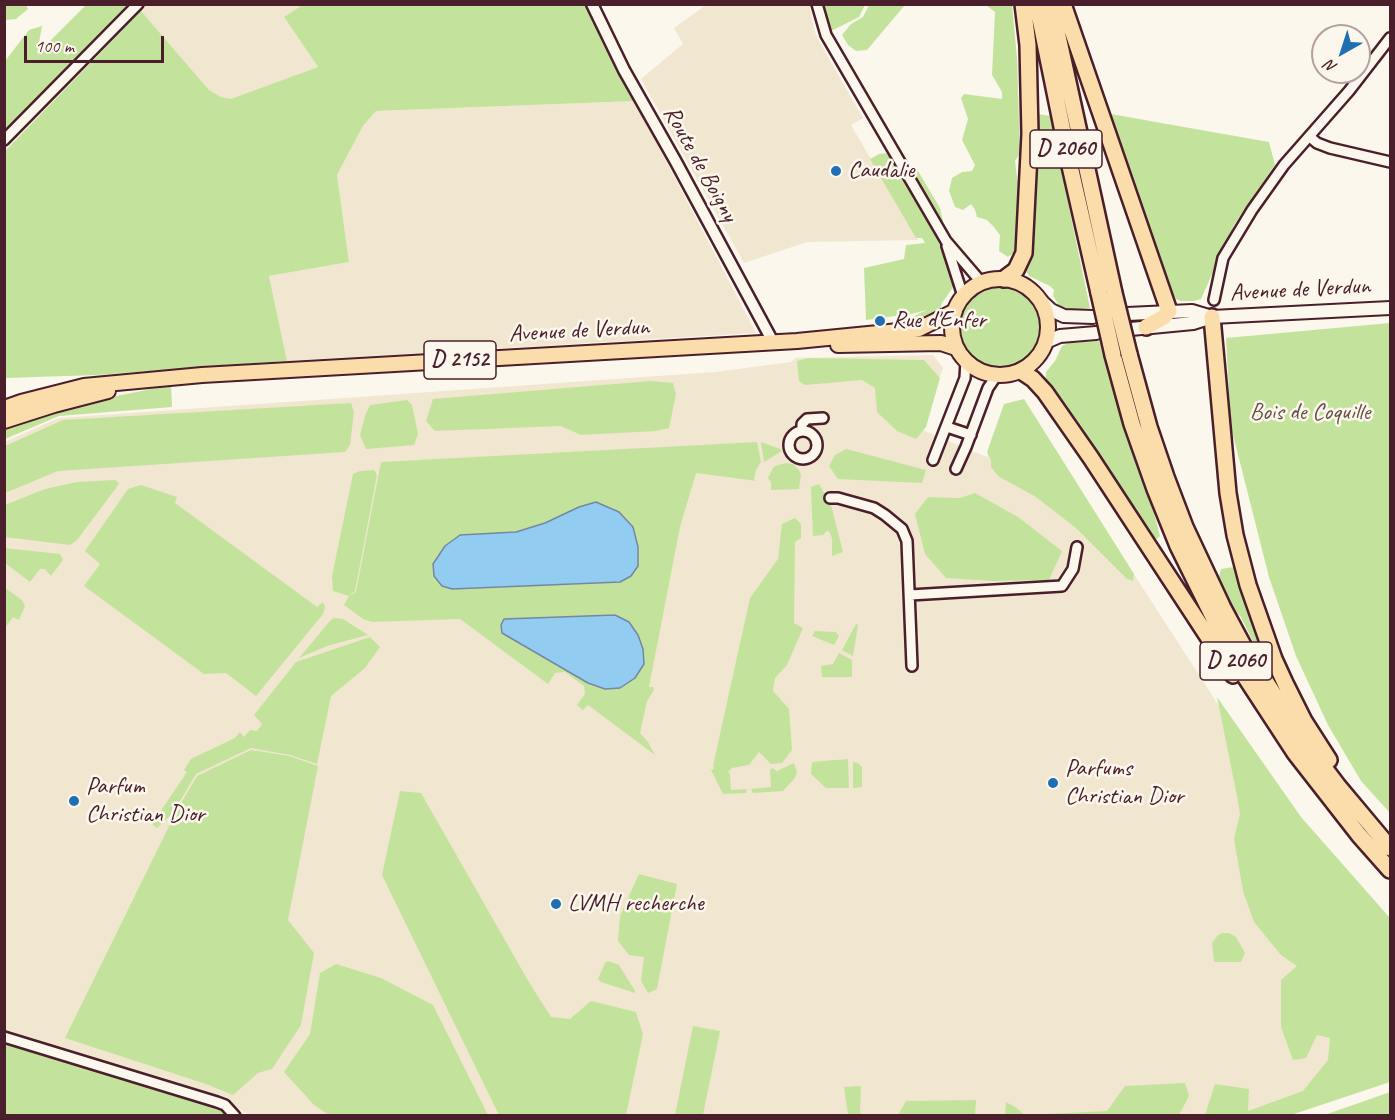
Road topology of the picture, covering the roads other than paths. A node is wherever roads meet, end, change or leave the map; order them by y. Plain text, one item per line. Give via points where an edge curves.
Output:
1 (138, 4) edge
2 (592, 4) edge
3 (817, 4) edge
4 (1023, 4) edge
5 (1037, 4) edge
6 (1051, 4) edge
7 (1063, 4) edge
8 (1390, 38) edge
9 (1310, 137) junction
10 (4, 140) edge
11 (1390, 162) edge
12 (946, 241) junction
13 (1004, 279) junction
14 (982, 282) junction
15 (1106, 293) junction
16 (963, 296) junction
17 (1038, 298) junction
18 (1214, 300) dead end
19 (1390, 308) edge
20 (954, 311) junction
21 (1169, 311) junction
22 (1127, 314) dead end
23 (1093, 317) dead end
24 (1212, 317) junction
25 (1138, 328) joint
26 (1096, 333) dead end
27 (797, 341) junction
28 (773, 342) junction
29 (1046, 342) junction
30 (956, 348) junction
31 (966, 361) junction
32 (1021, 371) junction
33 (997, 375) junction
34 (148, 381) junction
35 (4, 408) edge
36 (823, 418) dead end
37 (4, 421) edge
38 (947, 427) junction
39 (802, 431) dead end
40 (971, 435) junction
41 (933, 460) dead end
42 (956, 469) dead end
43 (830, 498) dead end
44 (1077, 547) dead end
45 (910, 595) junction
46 (912, 666) dead end
47 (1359, 835) junction
48 (1385, 843) edge
49 (1390, 870) edge
50 (4, 1037) edge
51 (235, 1116) edge

1 - 10 street
2 - 28 street, Route de Boigny
3 - 12 street via 826,35
4 - 13 highway via 1030,134 1024,253 1016,270
5 - 15 highway, D 2060 via 1070,166
6 - 15 highway, D 2060
7 - 21 highway
8 - 9 street
9 - 11 street via 1330,148
9 - 18 street via 1284,165 1237,233 1223,258
12 - 14 street
12 - 16 street
13 - 14 main road
13 - 17 main road via 1023,285
14 - 16 main road
15 - 47 highway, D 2060, bridge via 1113,355 1132,424 1178,546 1244,675 1278,728
15 - 48 highway, D 2060, bridge via 1166,477 1223,608 1304,741
16 - 20 main road
17 - 23 main road via 1064,316
17 - 29 main road via 1048,325
19 - 24 main road, Avenue de Verdun
20 - 27 main road, Avenue de Verdun / D 2152 via 919,329
20 - 30 main road
21 - 22 main road, Avenue de Verdun
21 - 24 main road, Avenue de Verdun via 1192,311
21 - 25 highway
24 - 25 main road, Avenue de Verdun via 1193,323
24 - 48 highway via 1228,493 1248,585 1274,659 1304,721
26 - 29 main road via 1060,336
27 - 28 main road, Avenue de Verdun / D 2152
27 - 30 main road, Avenue de Verdun / D 2152 via 833,345 941,344
28 - 34 main road, Avenue de Verdun / D 2152
29 - 32 main road via 1035,360
30 - 31 main road
31 - 33 main road via 980,371
31 - 38 street via 965,378
32 - 33 main road
32 - 47 highway via 1045,392 1091,458 1287,756 1326,805
33 - 40 street via 988,388
34 - 35 main road, Avenue de Verdun / D 2152 via 84,386
34 - 37 main road, Avenue de Verdun / D 2152
36 - 39 street via 807,418
38 - 40 street
38 - 41 street
40 - 42 street
43 - 45 street via 874,508 902,529 907,541
44 - 45 street via 1073,569 1062,586
45 - 46 street
47 - 49 highway, D 2060
50 - 51 street via 217,1102

